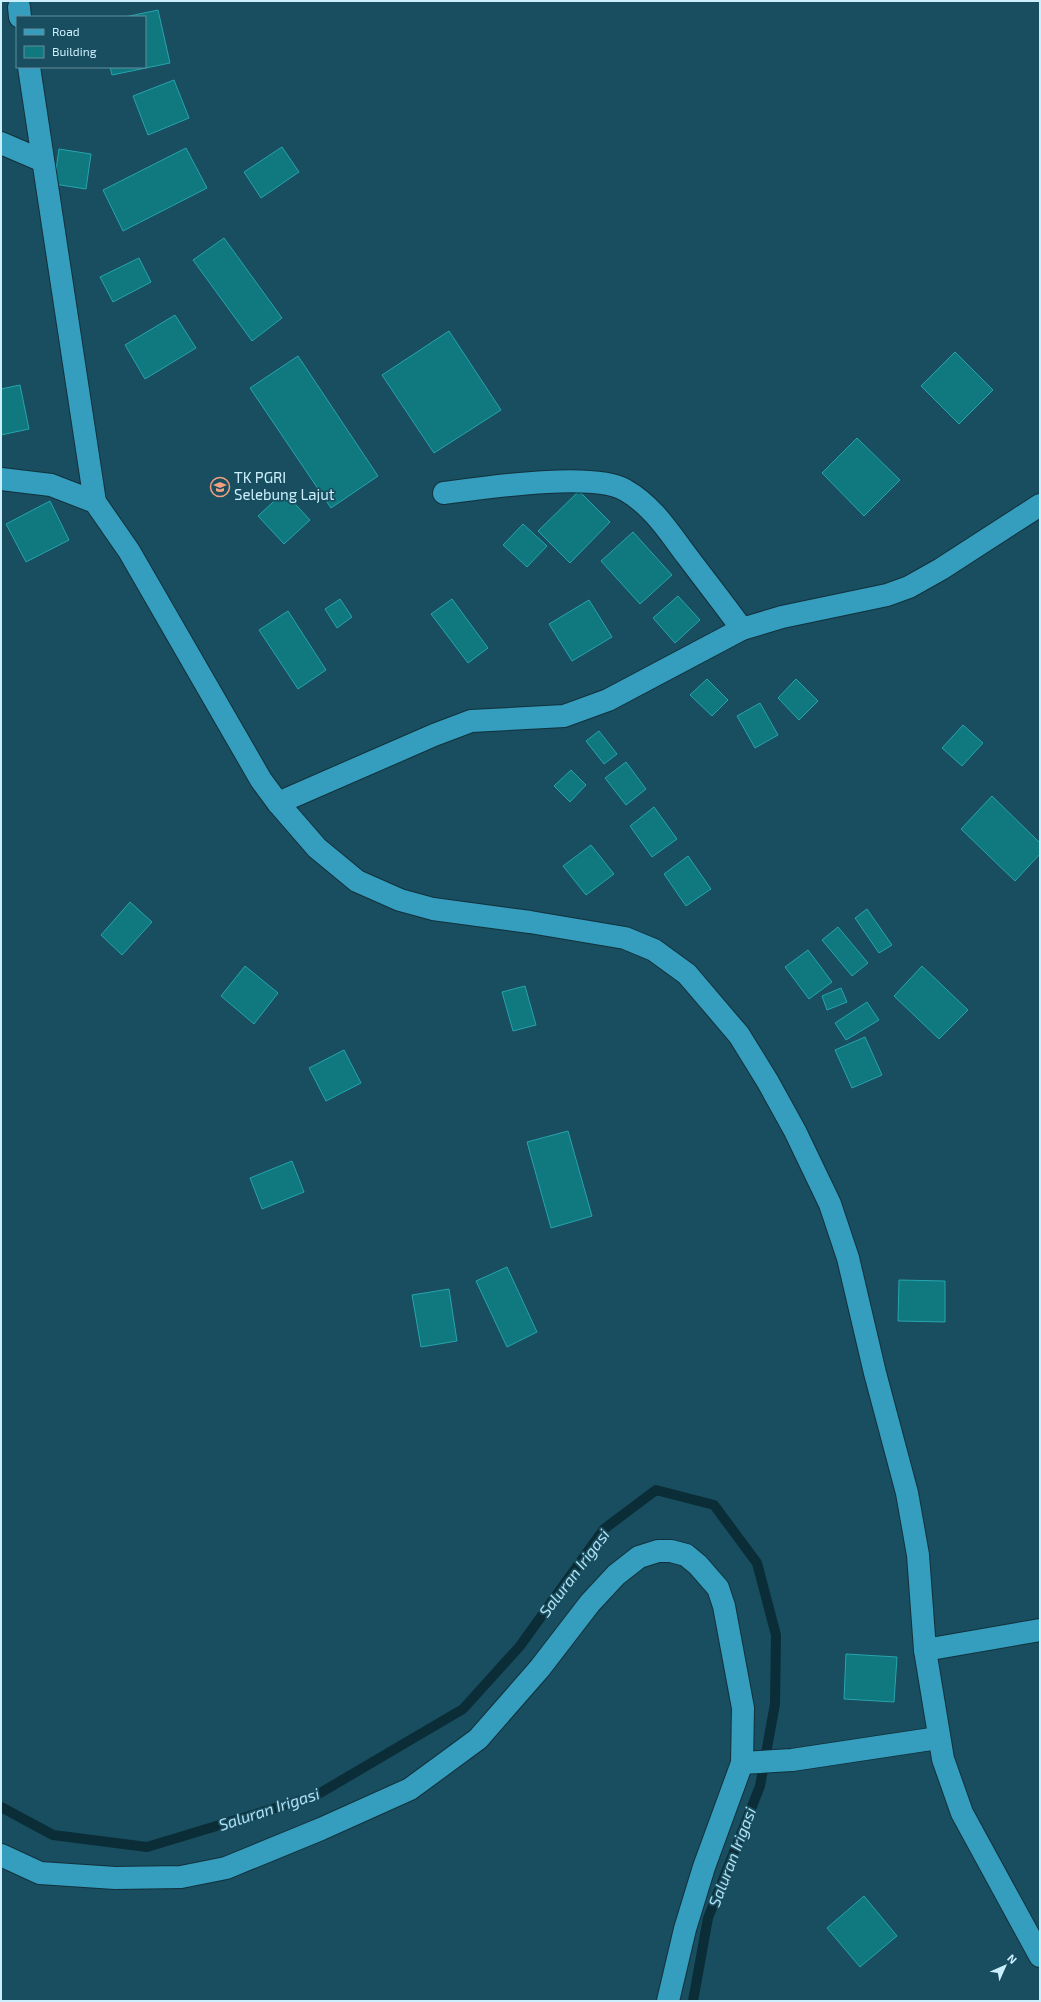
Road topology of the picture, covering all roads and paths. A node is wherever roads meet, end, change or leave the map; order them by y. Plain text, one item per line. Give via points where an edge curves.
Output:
1 (29, 68) edge
2 (1, 143) edge
3 (43, 161) junction
4 (1, 479) edge
5 (444, 493) dead end
6 (95, 502) junction
7 (1040, 505) edge
8 (742, 629) junction
9 (278, 804) junction
10 (1040, 1630) edge
11 (925, 1650) junction
12 (938, 1738) junction
13 (748, 1763) junction
14 (1, 1855) edge
15 (1040, 1956) edge
16 (668, 2001) edge

1 - 3 street
2 - 3 street
3 - 6 street
4 - 6 street via 51,485
5 - 8 street via 566,481 609,483 624,489 655,513
6 - 9 street via 129,551 261,780
7 - 8 street via 941,570 909,587 872,600 782,617
8 - 9 street via 608,700 564,716 470,721
9 - 11 street via 316,848 357,881 400,900 433,909 625,938 654,950 687,974 739,1035 795,1131 830,1204 848,1258 907,1493 918,1555
10 - 11 street
11 - 12 street
12 - 13 street via 792,1760
12 - 15 street via 962,1813
13 - 14 street via 744,1708 724,1606 718,1588 686,1555 671,1551 658,1552 639,1557 616,1574 540,1668 478,1739 410,1789 226,1868 181,1877 115,1878 40,1872
13 - 16 street via 704,1867 685,1929

